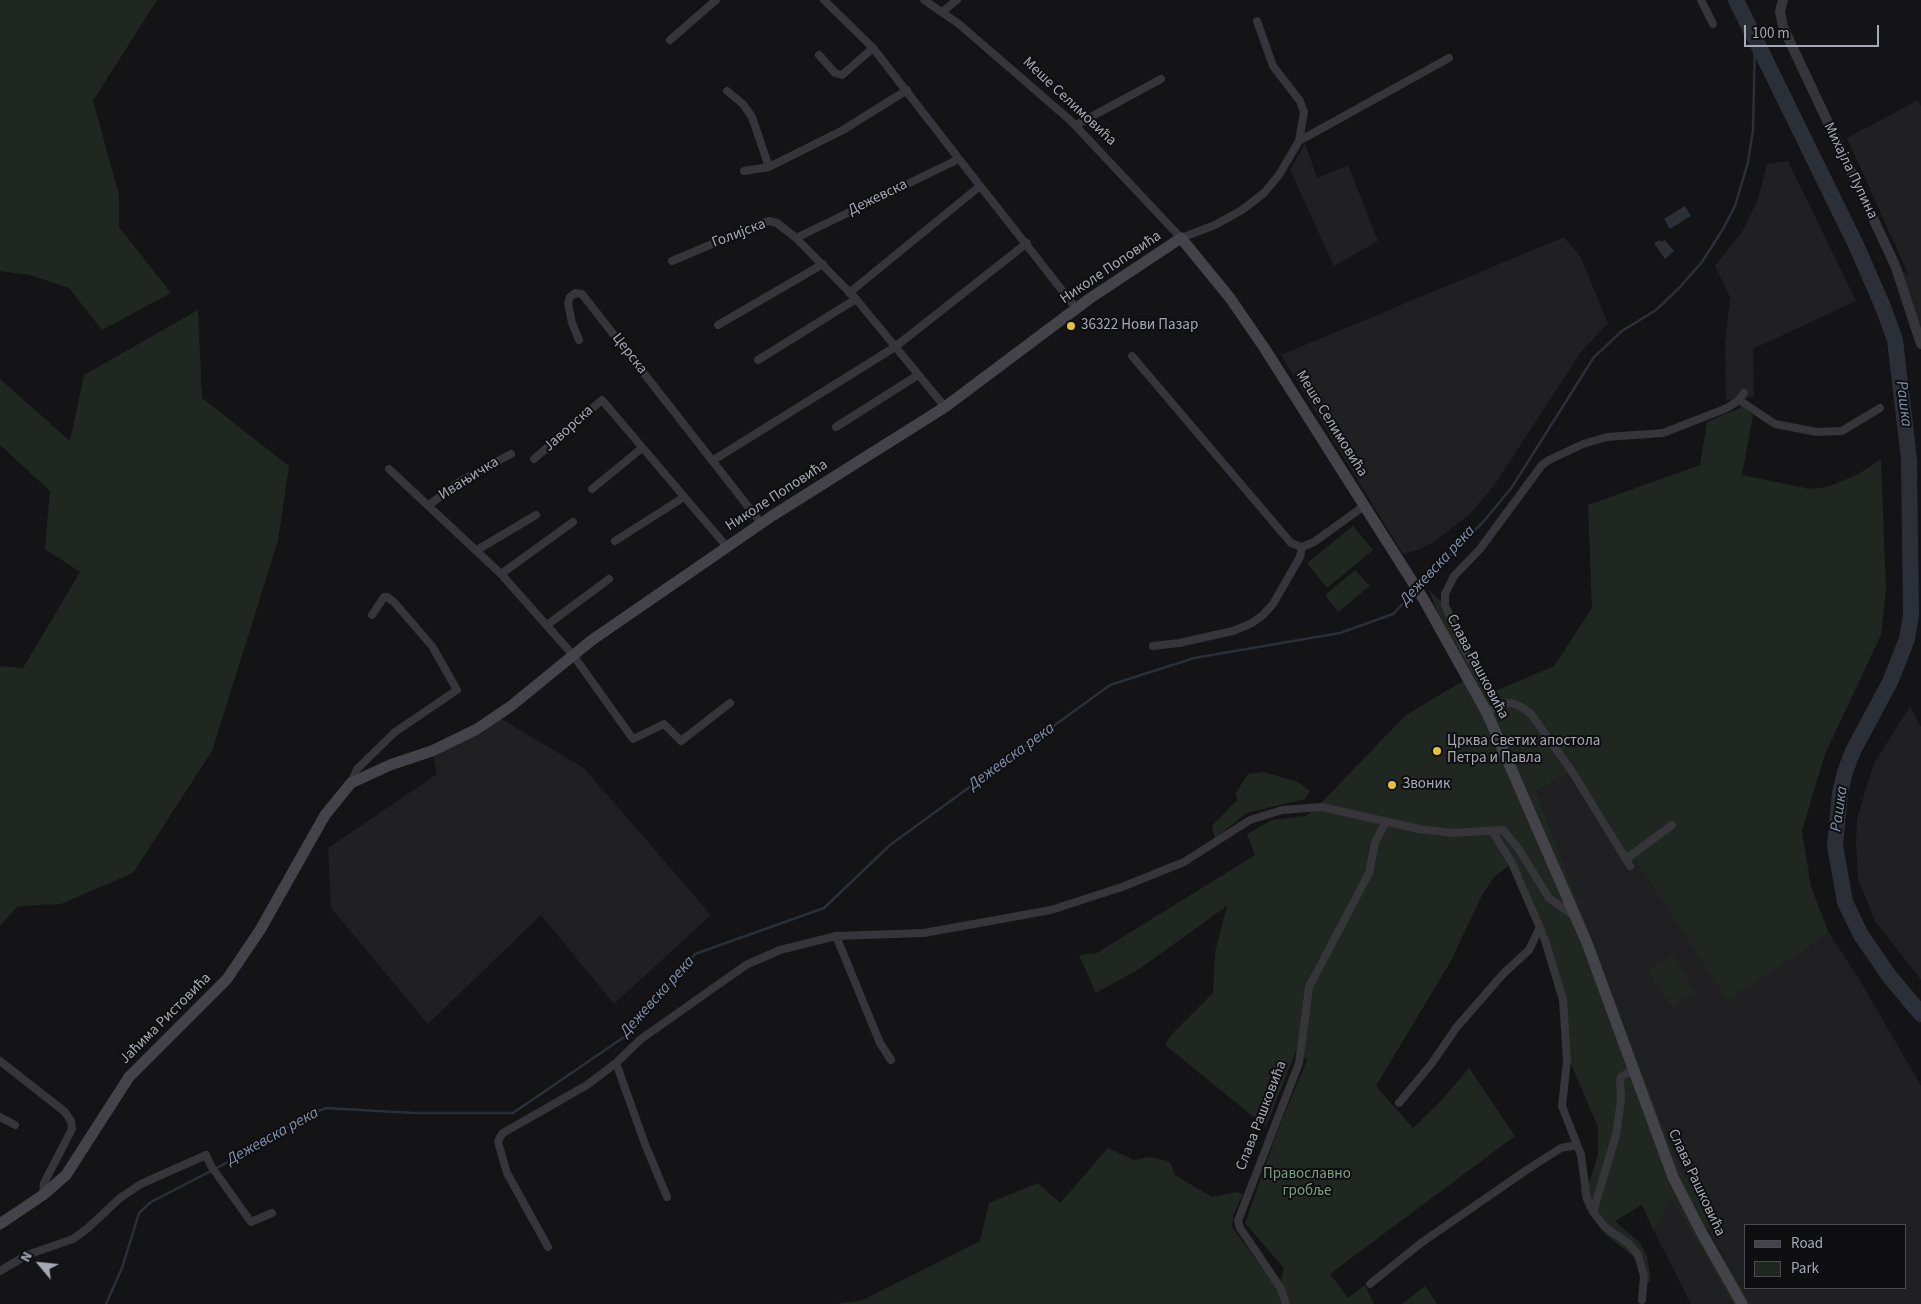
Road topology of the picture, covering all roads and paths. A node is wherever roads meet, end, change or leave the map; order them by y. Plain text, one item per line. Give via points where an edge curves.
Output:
1 (716, 0) edge
2 (824, 0) edge
3 (924, 0) edge
4 (957, 0) edge
5 (1701, 0) edge
6 (1783, 0) edge
7 (942, 12) junction
8 (1257, 21) dead end
9 (1713, 24) dead end
10 (670, 40) dead end
11 (873, 48) junction
12 (819, 55) dead end
13 (1449, 58) dead end
14 (1162, 79) dead end
15 (907, 90) junction
16 (727, 91) dead end
17 (1076, 125) junction
18 (1299, 141) junction
19 (959, 159) junction
20 (769, 167) junction
21 (744, 171) dead end
22 (980, 186) junction
23 (796, 238) junction
24 (1182, 238) junction
25 (1027, 243) junction
26 (672, 262) dead end
27 (823, 264) junction
28 (849, 293) junction
29 (856, 299) junction
30 (1076, 308) junction
31 (718, 325) dead end
32 (579, 340) dead end
33 (1921, 344) edge
34 (896, 347) junction
35 (1132, 356) dead end
36 (758, 360) dead end
37 (918, 375) junction
38 (1744, 393) dead end
39 (1739, 400) junction
40 (945, 407) junction
41 (1880, 408) dead end
42 (836, 427) dead end
43 (642, 448) junction
44 (511, 454) dead end
45 (534, 459) dead end
46 (712, 461) junction
47 (389, 469) dead end
48 (592, 489) dead end
49 (684, 497) junction
50 (429, 505) junction
51 (1364, 506) junction
52 (536, 515) dead end
53 (573, 522) dead end
54 (761, 523) junction
55 (614, 541) dead end
56 (727, 547) junction
57 (1302, 547) junction
58 (477, 550) junction
59 (1402, 565) joint
60 (501, 574) junction
61 (609, 579) dead end
62 (372, 615) dead end
63 (547, 625) junction
64 (1152, 646) dead end
65 (573, 656) junction
66 (730, 703) dead end
67 (1498, 706) junction
68 (1487, 713) junction
69 (351, 783) junction
70 (1386, 821) junction
71 (1672, 826) dead end
72 (1492, 831) junction
73 (1626, 858) junction
74 (1630, 866) dead end
75 (1573, 915) junction
76 (1539, 929) junction
77 (836, 936) junction
78 (891, 1060) dead end
79 (0, 1061) edge
80 (616, 1063) junction
81 (1632, 1070) junction
82 (1399, 1103) dead end
83 (0, 1117) edge
84 (15, 1125) dead end
85 (1577, 1145) junction
86 (43, 1195) junction
87 (667, 1197) dead end
88 (272, 1212) dead end
89 (1593, 1212) junction
90 (0, 1224) edge
91 (548, 1247) dead end
92 (0, 1271) edge
93 (1370, 1284) dead end
94 (1642, 1300) dead end
95 (1286, 1304) edge
96 (1742, 1304) edge

1 - 10 street
2 - 11 street
3 - 7 street, Меше Селимовића
4 - 7 street
5 - 9 street
6 - 33 street, Михајла Пупина via 1780,11 1783,27 1895,265
7 - 17 street, Меше Селимовића
8 - 18 street via 1273,66 1300,101 1304,112
11 - 12 street via 842,75 835,73
11 - 15 street
13 - 18 street
14 - 17 street
15 - 19 street
15 - 20 street via 843,130
16 - 20 street via 743,104 752,117
17 - 24 street, Меше Селимовића
18 - 24 street via 1264,193 1215,225
19 - 22 street
19 - 23 street, Дежевска
20 - 21 street
22 - 25 street
22 - 28 street
23 - 26 street, Голијска via 770,221
23 - 27 street, Голијска
24 - 30 main road, Николе Поповића
24 - 51 main road, Меше Селимовића via 1230,298 1265,349
25 - 30 street
25 - 34 street
27 - 28 street, Голијска
27 - 31 street
28 - 29 street, Голијска
29 - 34 street, Голијска
29 - 36 street
30 - 40 main road, Николе Поповића
32 - 46 street, Церска via 568,303 575,293 582,294
34 - 37 street, Голијска
34 - 46 street
35 - 57 street via 1291,544
37 - 40 street, Голијска
37 - 42 street
38 - 39 street, Слава Рашковића
39 - 41 street via 1775,424 1817,432 1851,428
39 - 67 street, Слава Рашковића via 1727,408 1663,433 1607,436 1549,460 1480,549 1454,576 1445,594 1445,604 1463,647
40 - 54 main road, Николе Поповића
43 - 45 street, Јаворска via 602,400
43 - 48 street
43 - 49 street, Јаворска
44 - 50 street, Ивањичка via 462,480
46 - 54 street, Церска
47 - 50 street, Ивањичка
49 - 55 street
49 - 56 street, Јаворска
50 - 58 street, Ивањичка
51 - 57 street
51 - 59 main road, Меше Селимовића
52 - 58 street
53 - 60 street
54 - 56 main road, Николе Поповића
56 - 65 main road, Николе Поповића
57 - 64 street via 1300,557 1273,604 1252,623 1233,631
58 - 60 street, Ивањичка
59 - 68 main road, Слава Рашковића
60 - 63 street, Ивањичка
61 - 63 street
62 - 69 street, Јаћима Ристовића via 384,597 394,602 432,646 457,690 395,732 357,769
63 - 65 street, Ивањичка
65 - 66 street via 633,739 664,724 681,740
65 - 69 main road, Јаћима Ристовића via 477,729
67 - 68 street
67 - 73 street, Слава Рашковића via 1515,704 1531,714 1572,770
68 - 75 main road, Слава Рашковића
69 - 86 main road, Јаћима Ристовића via 325,816 260,930 227,980 129,1077 66,1175
70 - 72 street via 1452,833
70 - 77 street via 1322,807 1282,810 1250,820 1184,862 1051,910 924,933
70 - 95 street, Слава Рашковића via 1376,843 1370,873 1310,987 1299,1063 1238,1221 1280,1287
71 - 73 street
72 - 75 street via 1503,830 1549,898
72 - 76 street via 1512,863
73 - 74 street, Слава Рашковића
75 - 81 main road, Слава Рашковића via 1603,984
76 - 82 street via 1529,950 1456,1028
76 - 85 street via 1549,950 1565,1007 1567,1061 1562,1106
77 - 78 street via 880,1043
77 - 80 street via 780,950 746,965 641,1039
79 - 86 street via 72,1121 72,1129 44,1183
80 - 87 street
80 - 91 street via 587,1085 500,1136 498,1142 506,1173
81 - 89 street via 1621,1077 1616,1135
81 - 96 main road, Слава Рашковића via 1678,1187
83 - 84 street
85 - 89 street via 1586,1196
85 - 93 street via 1561,1148 1528,1169 1421,1243
86 - 90 main road, Јаћима Ристовића
88 - 92 street via 251,1222 216,1175 206,1155 141,1184 73,1239 27,1255
89 - 94 street via 1606,1228 1638,1254 1644,1276

